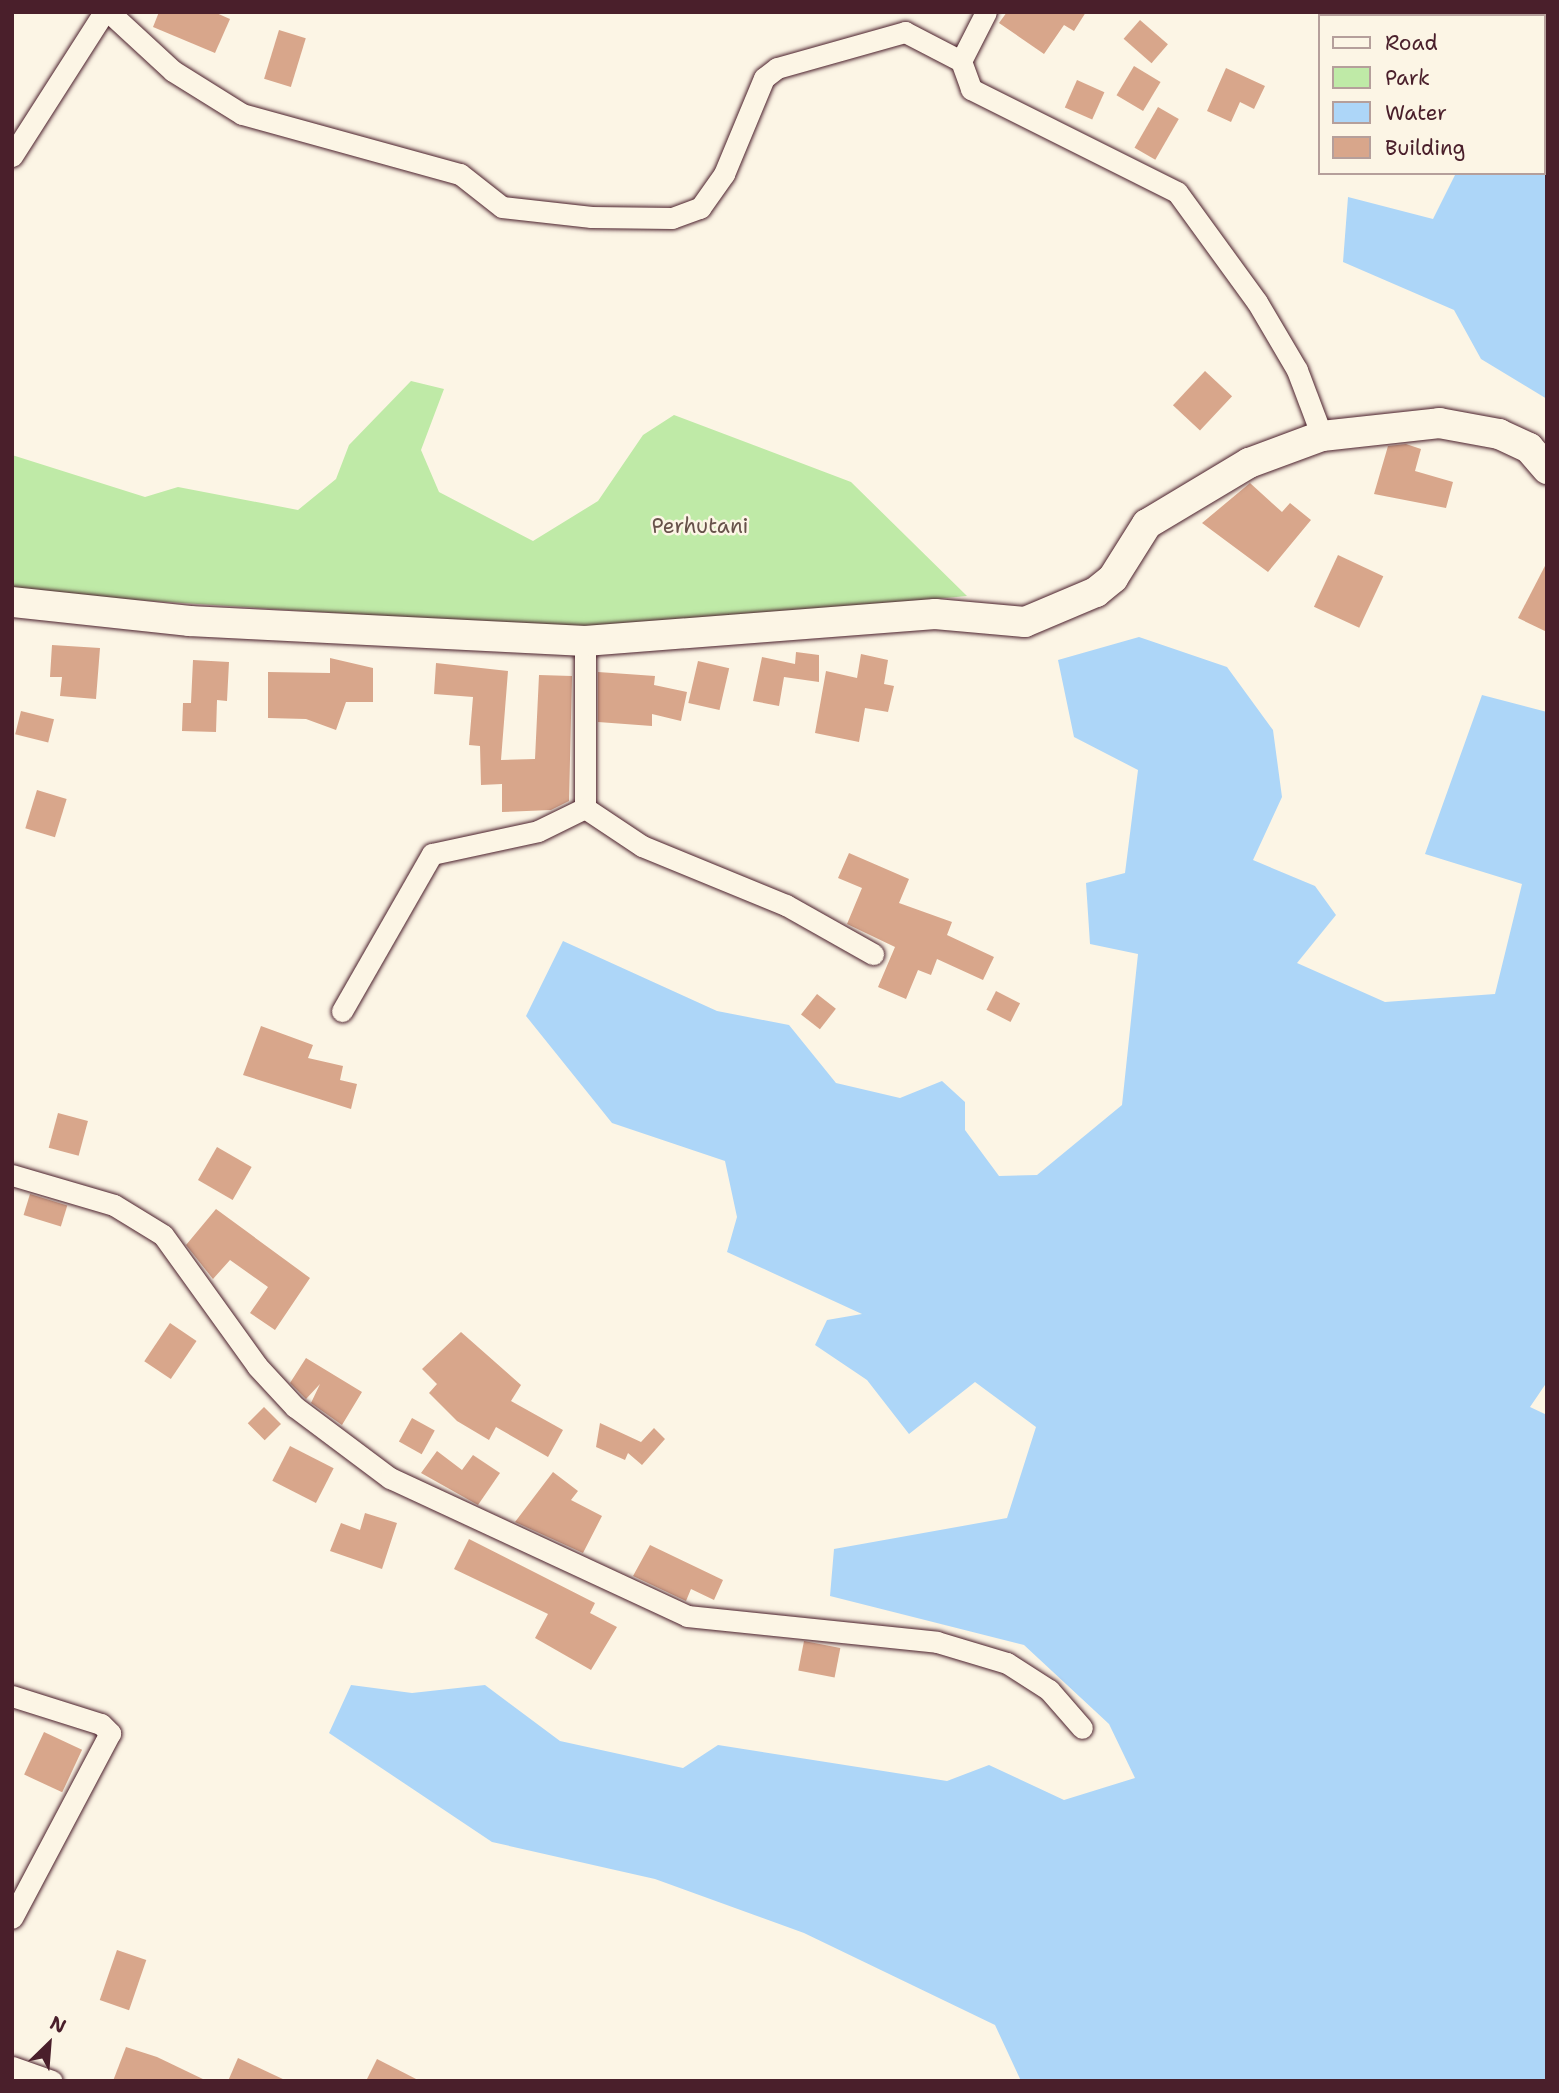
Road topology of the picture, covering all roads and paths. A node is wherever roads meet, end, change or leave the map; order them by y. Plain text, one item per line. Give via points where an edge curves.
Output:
1 (106, 12) edge
2 (986, 12) edge
3 (961, 61) junction
4 (12, 156) edge
5 (1322, 436) junction
6 (1547, 468) edge
7 (12, 602) edge
8 (585, 641) junction
9 (585, 808) junction
10 (873, 954) dead end
11 (342, 1011) dead end
12 (12, 1175) edge
13 (12, 1696) edge
14 (1082, 1728) dead end
15 (12, 1919) edge
16 (12, 2067) edge
17 (52, 2081) edge

1 - 3 street via 173,71 242,114 460,174 502,206 591,217 672,218 700,208 724,174 764,78 777,68 905,32
1 - 4 street
2 - 3 street
3 - 5 street via 971,89 1177,192 1257,302 1297,370
5 - 6 street via 1439,423 1499,434 1529,448
5 - 8 street via 1249,463 1147,524 1112,578 1052,615 1004,622 934,614
7 - 8 street via 189,621
8 - 9 street
9 - 10 street via 642,846 786,905
9 - 11 street via 538,831 432,854
12 - 14 street via 114,1205 163,1235 287,1399 390,1478 687,1616 937,1642 995,1659 1049,1690
13 - 15 street via 101,1724 110,1733
16 - 17 street

